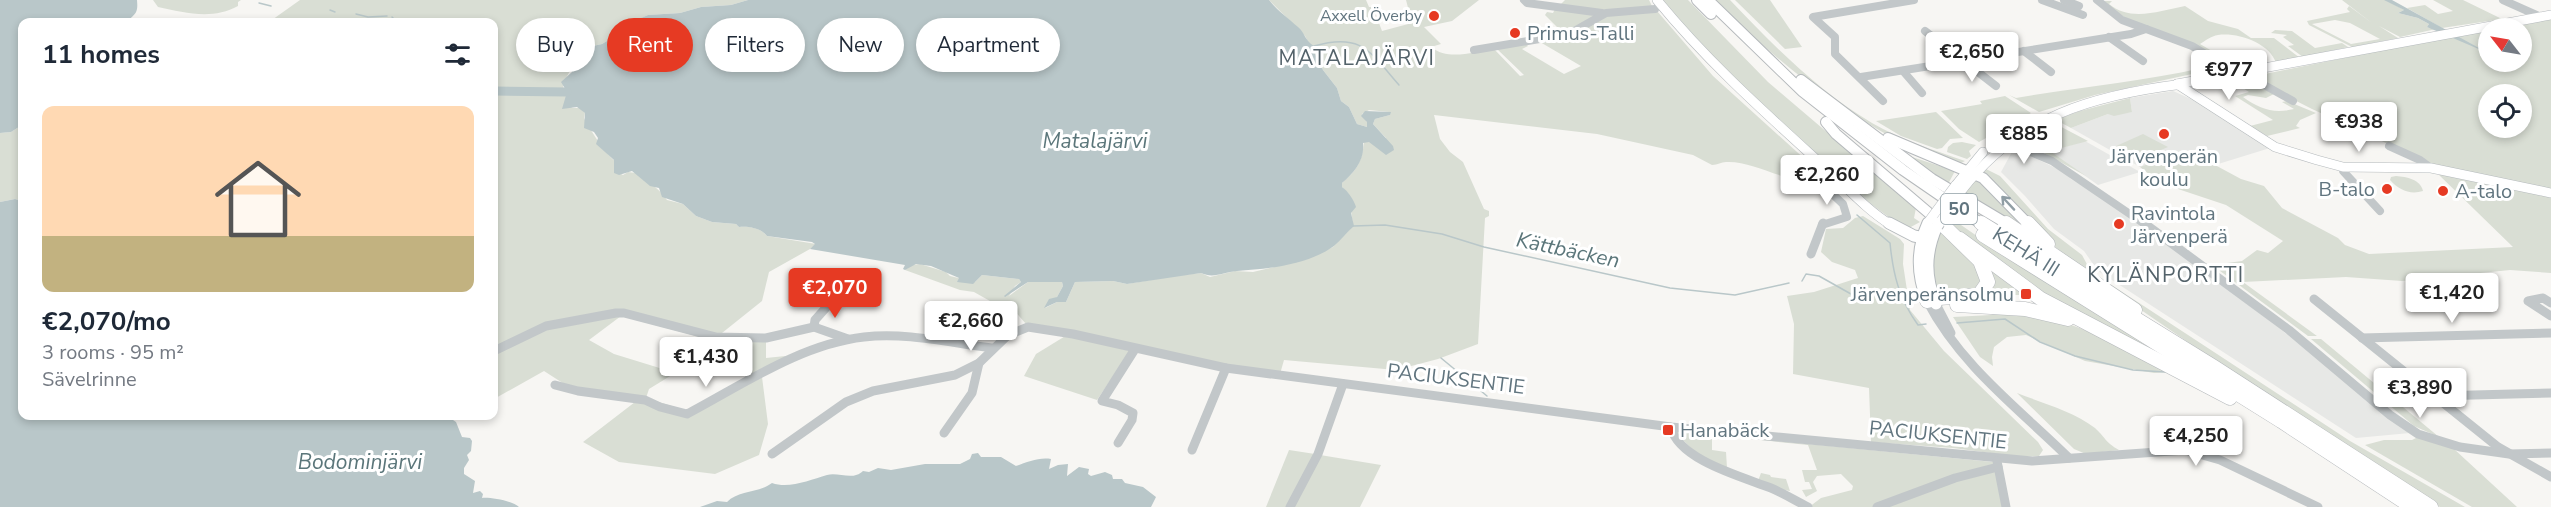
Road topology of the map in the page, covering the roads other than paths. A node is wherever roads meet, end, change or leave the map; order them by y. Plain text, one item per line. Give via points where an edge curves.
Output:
1 (1524, 0) edge
2 (1697, 0) edge
3 (1708, 0) edge
4 (1914, 0) edge
5 (2042, 0) edge
6 (2064, 0) edge
7 (2099, 0) edge
8 (2107, 0) edge
9 (2502, 0) edge
10 (1887, 2) edge
11 (1656, 4) edge
12 (2079, 6) dead end
13 (1606, 13) junction
14 (2083, 15) dead end
15 (2551, 15) edge
16 (2541, 17) junction
17 (1727, 20) junction
18 (2146, 29) junction
19 (1925, 31) dead end
20 (2109, 38) junction
21 (1474, 50) dead end
22 (2024, 51) junction
23 (2143, 60) dead end
24 (1963, 61) junction
25 (1903, 71) junction
26 (2050, 72) dead end
27 (2240, 73) junction
28 (1861, 77) junction
29 (2177, 84) junction
30 (1996, 86) dead end
31 (1922, 93) dead end
32 (1883, 101) dead end
33 (2293, 101) dead end
34 (1848, 116) junction
35 (1826, 122) junction
36 (2004, 141) junction
37 (2390, 146) dead end
38 (2343, 167) junction
39 (2431, 168) junction
40 (1969, 172) junction
41 (1840, 182) junction
42 (2551, 193) edge
43 (2380, 211) dead end
44 (1925, 237) junction
45 (1960, 239) junction
46 (1810, 254) dead end
47 (2078, 270) junction
48 (818, 292) dead end
49 (2314, 299) dead end
50 (1932, 301) junction
51 (2551, 303) edge
52 (2551, 316) edge
53 (814, 327) junction
54 (2111, 335) junction
55 (2549, 335) edge
56 (2362, 338) junction
57 (848, 340) junction
58 (992, 348) junction
59 (498, 349) edge
60 (1135, 349) junction
61 (979, 363) junction
62 (2214, 367) junction
63 (1226, 368) junction
64 (1343, 384) junction
65 (555, 385) dead end
66 (2551, 393) edge
67 (2434, 396) junction
68 (1671, 427) junction
69 (944, 433) dead end
70 (1118, 442) dead end
71 (1192, 450) dead end
72 (2551, 453) edge
73 (772, 454) dead end
74 (2509, 454) junction
75 (2068, 458) junction
76 (1997, 463) junction
77 (2551, 477) edge
78 (1290, 507) edge
79 (1808, 507) edge
80 (1878, 507) edge
81 (2006, 507) edge
82 (2318, 507) edge
83 (2412, 507) edge
84 (2432, 507) edge

1 - 13 street
2 - 35 highway, KEHÄ III / 50
3 - 17 highway, KEHÄ III / 50
4 - 10 street
5 - 14 street
6 - 12 street
7 - 8 street
7 - 18 street via 2113,14
9 - 16 street
10 - 28 street via 1814,16 1835,36 1835,54
11 - 13 street
11 - 41 main road via 1722,76
13 - 21 street via 1569,34
15 - 16 main road
16 - 27 main road
17 - 34 highway
17 - 62 highway, KEHÄ III / 50 via 1802,91 1887,159 1988,228
18 - 20 street
18 - 27 street via 2179,40
19 - 24 street
20 - 22 street
20 - 23 street
22 - 24 street
22 - 26 street
24 - 25 street
24 - 30 street
25 - 28 street
25 - 31 street
27 - 29 main road
27 - 33 street
28 - 32 street
29 - 36 main road via 2065,110 2026,123
29 - 38 main road via 2275,147
34 - 40 highway via 1909,149
34 - 47 highway via 1932,178
35 - 45 highway
35 - 83 highway, KEHÄ III / 50 via 1980,233
36 - 40 main road via 1982,153
36 - 74 street via 2060,167 2111,199 2255,304 2405,426 2440,443
37 - 39 street
38 - 39 main road
38 - 43 street
39 - 42 main road
40 - 44 main road, bridge
47 -> 40 highway via 1994,187
41 - 44 main road via 1896,227
41 - 46 street via 1826,188 1843,204 1847,217 1823,222
44 - 50 main road
45 - 50 highway via 1985,269 1987,286 1979,295
45 - 54 highway via 2030,292
47 - 62 highway
48 - 53 street via 831,302 815,320
49 - 56 street
50 - 54 highway via 2006,306 2050,314
50 - 75 street via 1975,368
51 - 52 street via 2543,298 2528,301
53 - 57 street
53 - 59 street via 766,338 716,337 616,313 546,326
54 - 83 highway via 2222,393
55 - 56 street
56 - 67 street
57 - 58 street via 878,337
57 - 65 street via 805,354 687,414 645,400
58 - 60 street, PACIUKSENTIE via 1008,334 1028,327 1073,333
58 - 61 street, PACIUKSENTIE
60 - 63 street, PACIUKSENTIE
60 - 70 street via 1102,401 1133,413
61 - 69 street via 975,392
61 - 73 street via 950,377 873,391 846,402
62 - 84 highway, KEHÄ III / 50
63 - 64 street, PACIUKSENTIE
63 - 71 street
64 - 68 street, PACIUKSENTIE
64 - 78 street via 1318,454
66 - 67 street
67 - 74 street
68 - 76 street, PACIUKSENTIE
68 - 79 street via 1684,446 1704,463
72 - 74 street
74 - 77 street
75 - 76 street, PACIUKSENTIE
75 - 82 street, PACIUKSENTIE via 2185,450 2220,460
76 - 80 street
76 - 81 street

